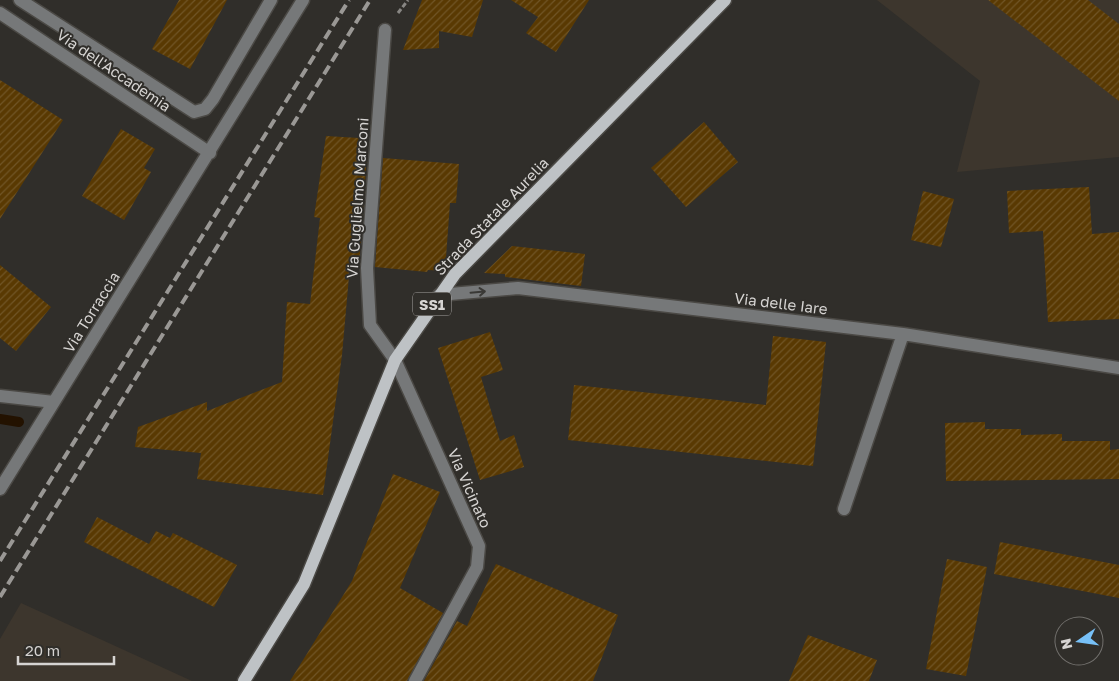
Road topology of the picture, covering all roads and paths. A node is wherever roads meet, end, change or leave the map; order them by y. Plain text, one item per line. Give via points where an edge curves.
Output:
1 (20, 0) edge
2 (271, 0) edge
3 (303, 0) edge
4 (725, 0) edge
5 (0, 13) edge
6 (385, 30) dead end
7 (210, 153) junction
8 (439, 295) junction
9 (903, 334) junction
10 (395, 360) junction
11 (1119, 368) edge
12 (0, 396) edge
13 (54, 402) junction
14 (0, 489) edge
15 (844, 510) dead end
16 (244, 681) edge
17 (415, 681) edge

1 - 2 street via 194,112 205,109 213,100
3 - 7 street
4 - 8 main road, Strada Statale Aurelia / SS1 via 455,274
5 - 7 street, Via dell'Accademia
6 - 10 street, Via Guglielmo Marconi via 367,268 370,325
7 - 13 street, Via Torraccia
8 -> 9 street, Via delle Iare via 518,288
8 - 10 main road, Strada Statale Aurelia / SS1
9 - 11 street, Via delle Iare
9 - 15 street
10 - 16 main road, Strada Statale Aurelia / SS1 via 304,584
10 - 17 street, Via Vicinato via 478,546 477,567
12 - 13 street
13 - 14 street, Via Torraccia

